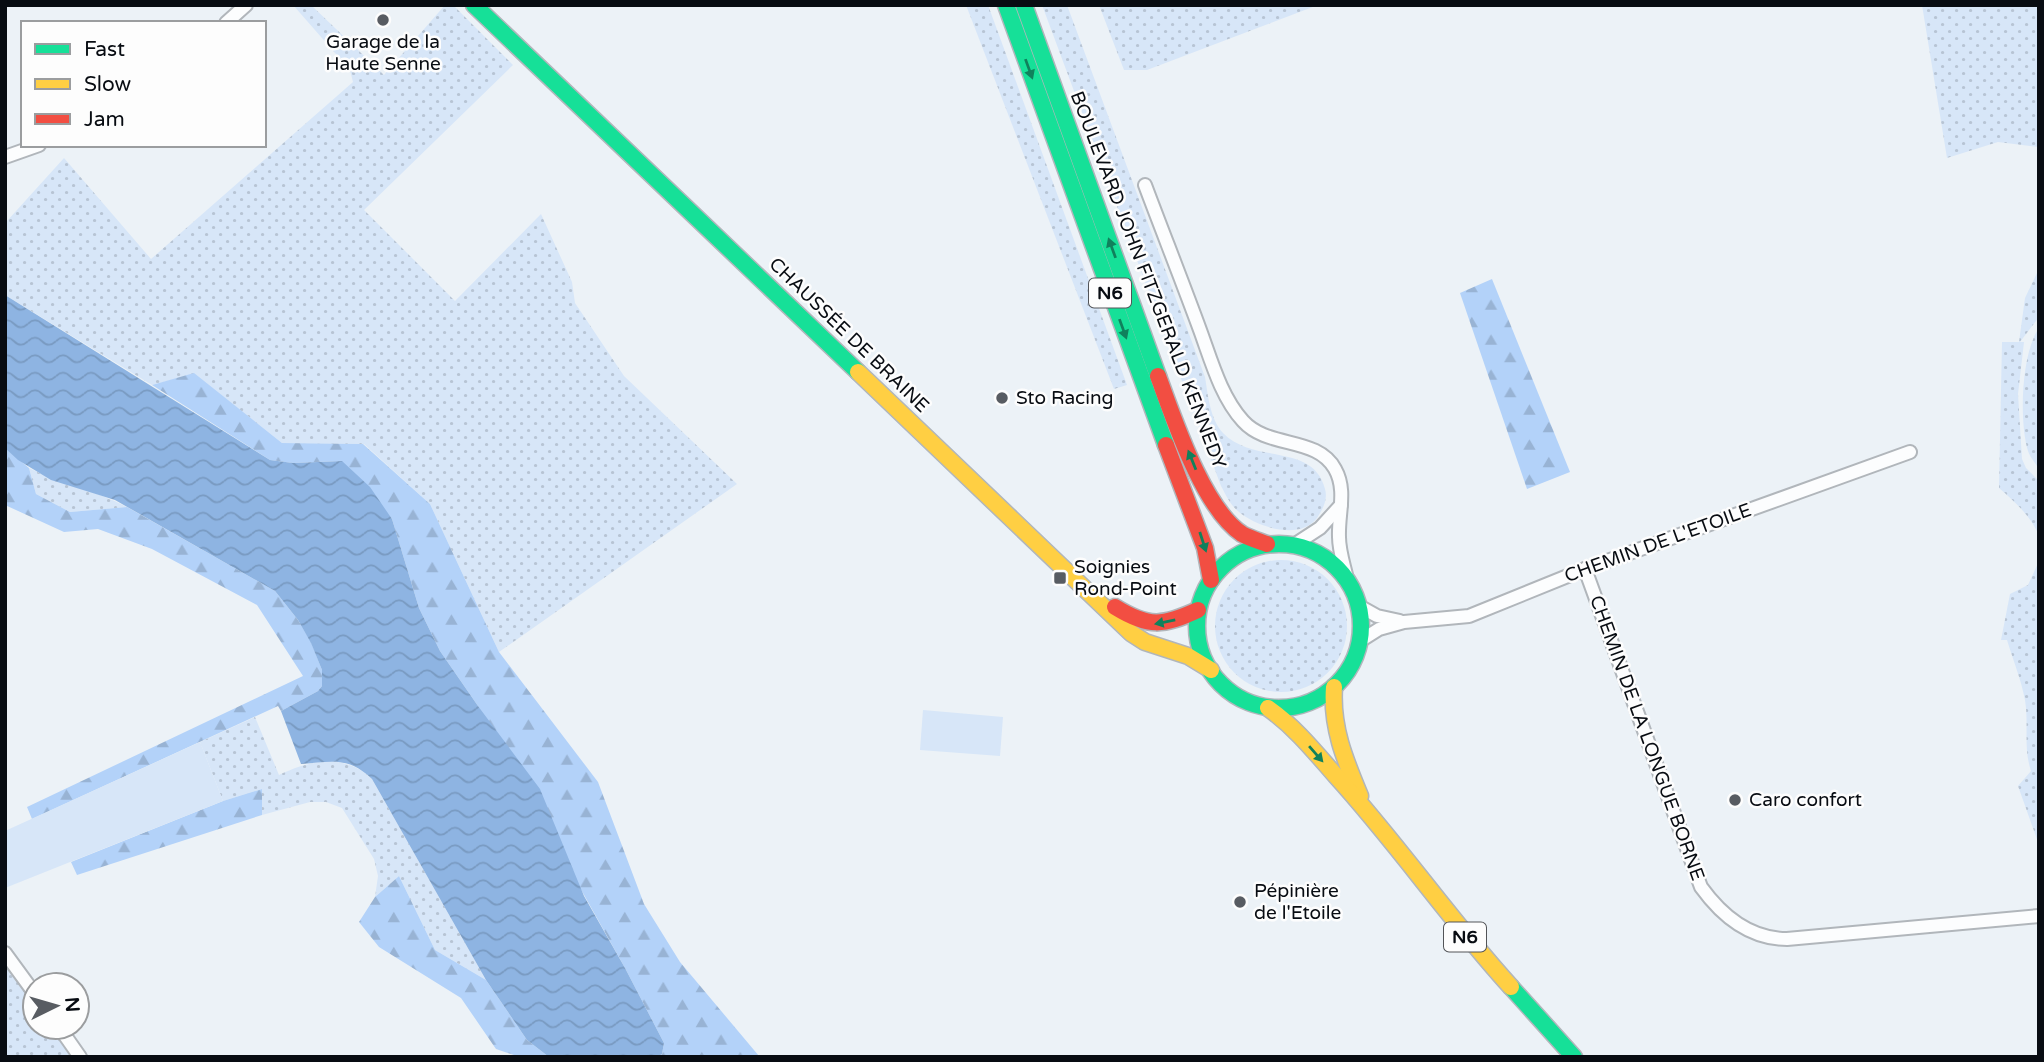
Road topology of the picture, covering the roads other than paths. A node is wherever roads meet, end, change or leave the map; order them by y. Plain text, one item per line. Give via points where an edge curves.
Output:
1 (246, 5) edge
2 (474, 5) edge
3 (490, 5) edge
4 (1006, 5) edge
5 (1024, 5) edge
6 (228, 21) edge
7 (33, 147) edge
8 (5, 157) edge
9 (1145, 185) dead end
10 (1910, 452) dead end
11 (1341, 505) junction
12 (1267, 544) junction
13 (1294, 545) junction
14 (1585, 569) junction
15 (1347, 579) junction
16 (1211, 580) junction
17 (1359, 606) junction
18 (1198, 610) junction
19 (1404, 622) junction
20 (1360, 641) junction
21 (1211, 670) junction
22 (1334, 687) junction
23 (1267, 707) junction
24 (1366, 809) junction
25 (2035, 914) edge
26 (5, 953) edge
27 (21, 975) edge
28 (68, 1041) edge
29 (80, 1057) edge
30 (1574, 1057) edge

1 - 6 street
2 - 21 main road, CHAUSSÉE DE BRAINE via 1132,634
18 -> 3 main road, CHAUSSÉE DE BRAINE via 1149,625 1114,607
4 -> 16 main road, BOULEVARD JOHN FITZGERALD KENNEDY / N6 via 1205,548
12 -> 5 main road, BOULEVARD JOHN FITZGERALD KENNEDY / N6 via 1242,534 1219,511 1197,472
7 - 8 street
9 - 11 street via 1229,401 1252,430 1268,439 1316,451 1329,460 1339,478
10 - 14 street, CHEMIN DE L'ETOILE
11 - 13 street
11 - 15 street via 1339,538
12 - 13 main road, N6
12 - 16 main road, N6 via 1229,560
13 - 15 main road, N6 via 1324,556
14 - 19 street, CHEMIN DE L'ETOILE via 1469,616
14 - 25 street, CHEMIN DE LA LONGUE BORNE via 1701,887 1731,920 1763,936 1787,939
15 - 17 main road, N6
16 - 18 main road, N6
17 - 19 street, CHEMIN DE L'ETOILE
17 - 20 main road, N6
18 - 21 main road, N6 via 1198,640
19 - 20 street, CHEMIN DE L'ETOILE via 1378,629
20 - 22 main road, N6 via 1351,666
21 - 23 main road, N6 via 1232,693
22 - 23 main road, N6 via 1303,705
22 - 24 main road, N6 via 1336,740
23 -> 24 main road, N6 via 1288,722
24 - 30 main road, N6 via 1466,938
26 - 27 street
28 - 29 street

